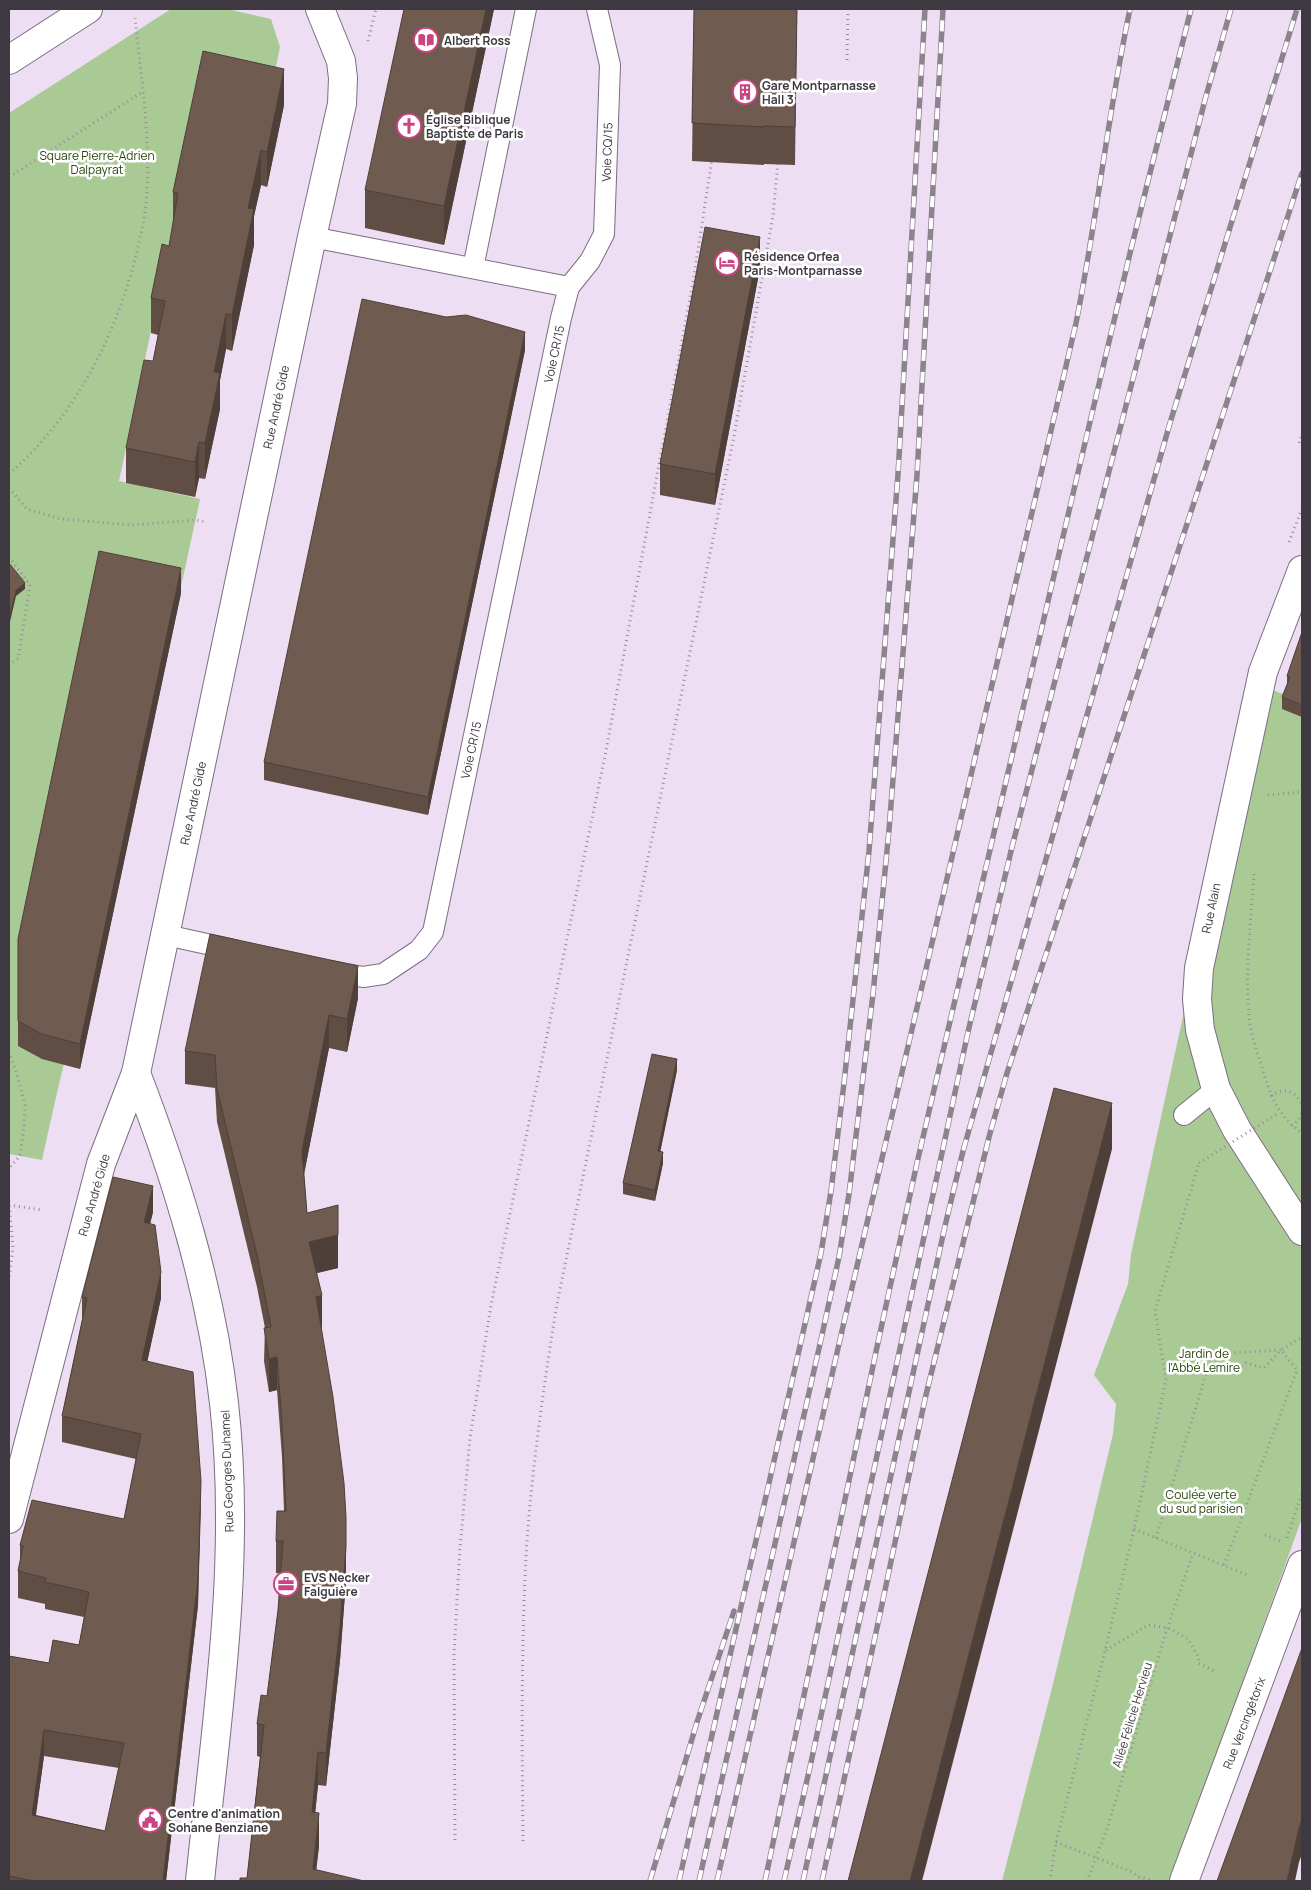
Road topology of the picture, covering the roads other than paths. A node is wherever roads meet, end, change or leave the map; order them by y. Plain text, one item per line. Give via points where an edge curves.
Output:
1 (88, 9) edge
2 (320, 9) edge
3 (526, 9) edge
4 (597, 9) edge
5 (9, 60) edge
6 (312, 237) junction
7 (473, 268) junction
8 (569, 287) junction
9 (1302, 570) edge
10 (166, 934) junction
11 (256, 954) edge
12 (314, 967) edge
13 (136, 1073) junction
14 (1216, 1089) junction
15 (1184, 1115) dead end
16 (1302, 1231) edge
17 (9, 1519) edge
18 (1302, 1565) edge
19 (1298, 1594) edge
20 (200, 1881) edge
21 (1184, 1881) edge

1 - 5 street
2 - 6 street, Rue André Gide via 341,61 343,78 342,104
3 - 7 lane
4 - 8 lane, Voie CQ/15 via 610,66 604,234 590,261
6 - 7 lane
6 - 10 street, Rue André Gide
7 - 8 lane
8 - 12 lane, Voie CR/15 via 433,932 419,950 383,974 362,978
9 - 14 street, Rue Alain via 1263,672 1199,968 1197,1000 1200,1030
10 - 11 lane
10 - 13 street, Rue André Gide
13 - 17 street, Rue André Gide via 100,1164
13 - 20 street, Rue Georges Duhamel via 160,1136 200,1264 218,1354 224,1405 229,1487 229,1592
14 - 15 lane
14 - 16 street, Rue Alain via 1237,1130
18 - 19 street, Rue Vercingétorix
19 - 21 street, Rue Vercingétorix

